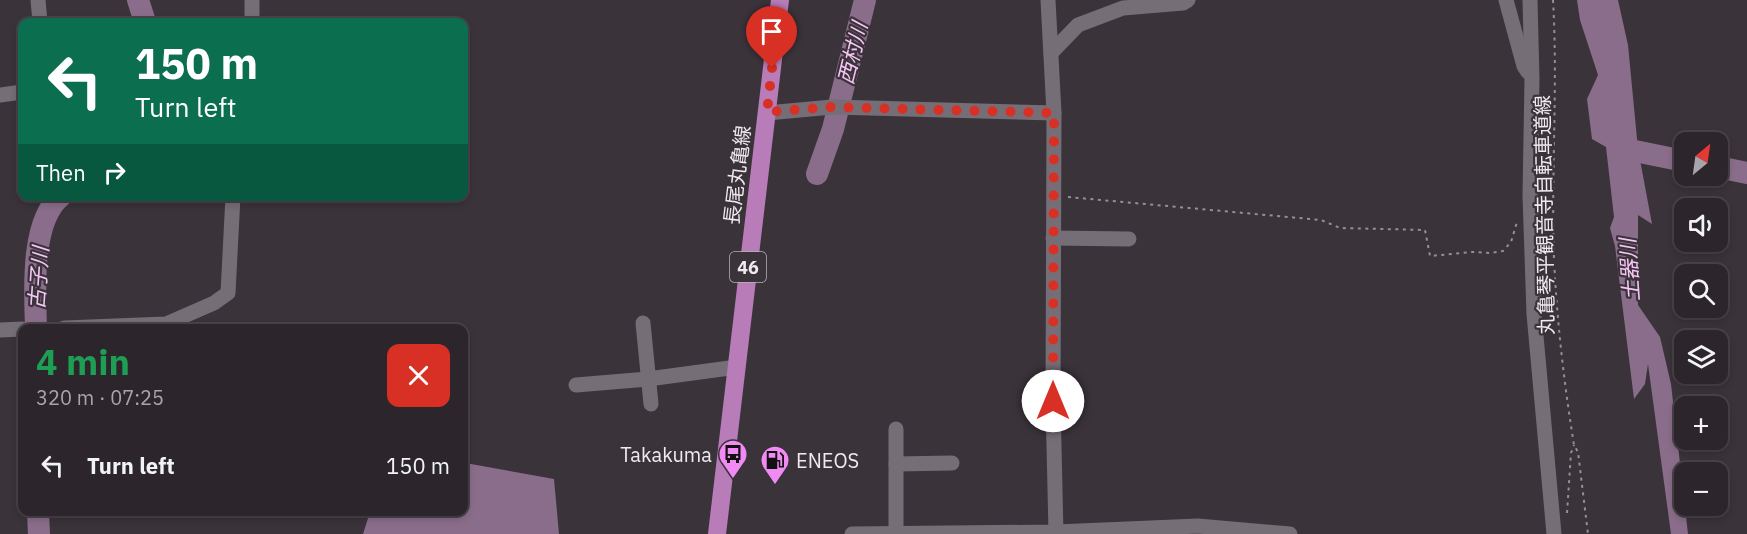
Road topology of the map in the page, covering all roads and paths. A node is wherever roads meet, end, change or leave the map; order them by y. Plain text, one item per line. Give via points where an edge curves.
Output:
1 (38, 0) edge
2 (252, 0) edge
3 (780, 0) edge
4 (1048, 0) edge
5 (1188, 0) edge
6 (1506, 0) edge
7 (1530, 0) edge
8 (1553, 0) edge
9 (40, 18) edge
10 (252, 18) edge
11 (1051, 53) junction
12 (1532, 79) junction
13 (18, 92) edge
14 (0, 94) edge
15 (767, 112) junction
16 (1054, 113) junction
17 (1053, 196) junction
18 (233, 201) edge
19 (1518, 219) dead end
20 (1053, 238) junction
21 (1129, 239) dead end
22 (644, 323) dead end
23 (166, 324) edge
24 (18, 329) edge
25 (0, 330) edge
26 (737, 367) junction
27 (648, 379) junction
28 (576, 386) dead end
29 (651, 404) dead end
30 (896, 429) dead end
31 (1574, 445) junction
32 (952, 463) dead end
33 (896, 464) junction
34 (1566, 518) dead end
35 (1096, 532) edge
36 (1056, 533) edge
37 (717, 534) edge
38 (852, 534) edge
39 (896, 534) edge
40 (1290, 534) edge
41 (1554, 534) edge
42 (1588, 534) edge

1 - 9 street
2 - 10 street
3 - 15 main road, 長尾丸亀線 / 46
4 - 11 street
5 - 11 street via 1123,8 1078,25
6 - 12 street via 1524,66
7 - 12 street
8 - 31 path, 丸亀琴平観音寺自転車道線 via 1554,260 1562,367
11 - 16 street
12 - 41 street via 1534,314
13 - 14 street
15 - 16 street via 850,107
15 - 26 main road, 長尾丸亀線 / 46
16 - 17 street
17 - 19 path via 1321,220 1340,228 1425,230 1430,256 1503,251 1511,242
17 - 20 street
18 - 23 street via 228,293
20 - 21 street
20 - 36 street
22 - 27 street
24 - 25 street
26 - 27 street
26 - 37 main road, 長尾丸亀線 / 46
27 - 28 street
27 - 29 street
30 - 33 street
31 - 34 path
31 - 42 path, 丸亀琴平観音寺自転車道線
32 - 33 street
33 - 39 street
35 - 36 street
35 - 40 street via 1198,526
36 - 39 street
38 - 39 street

